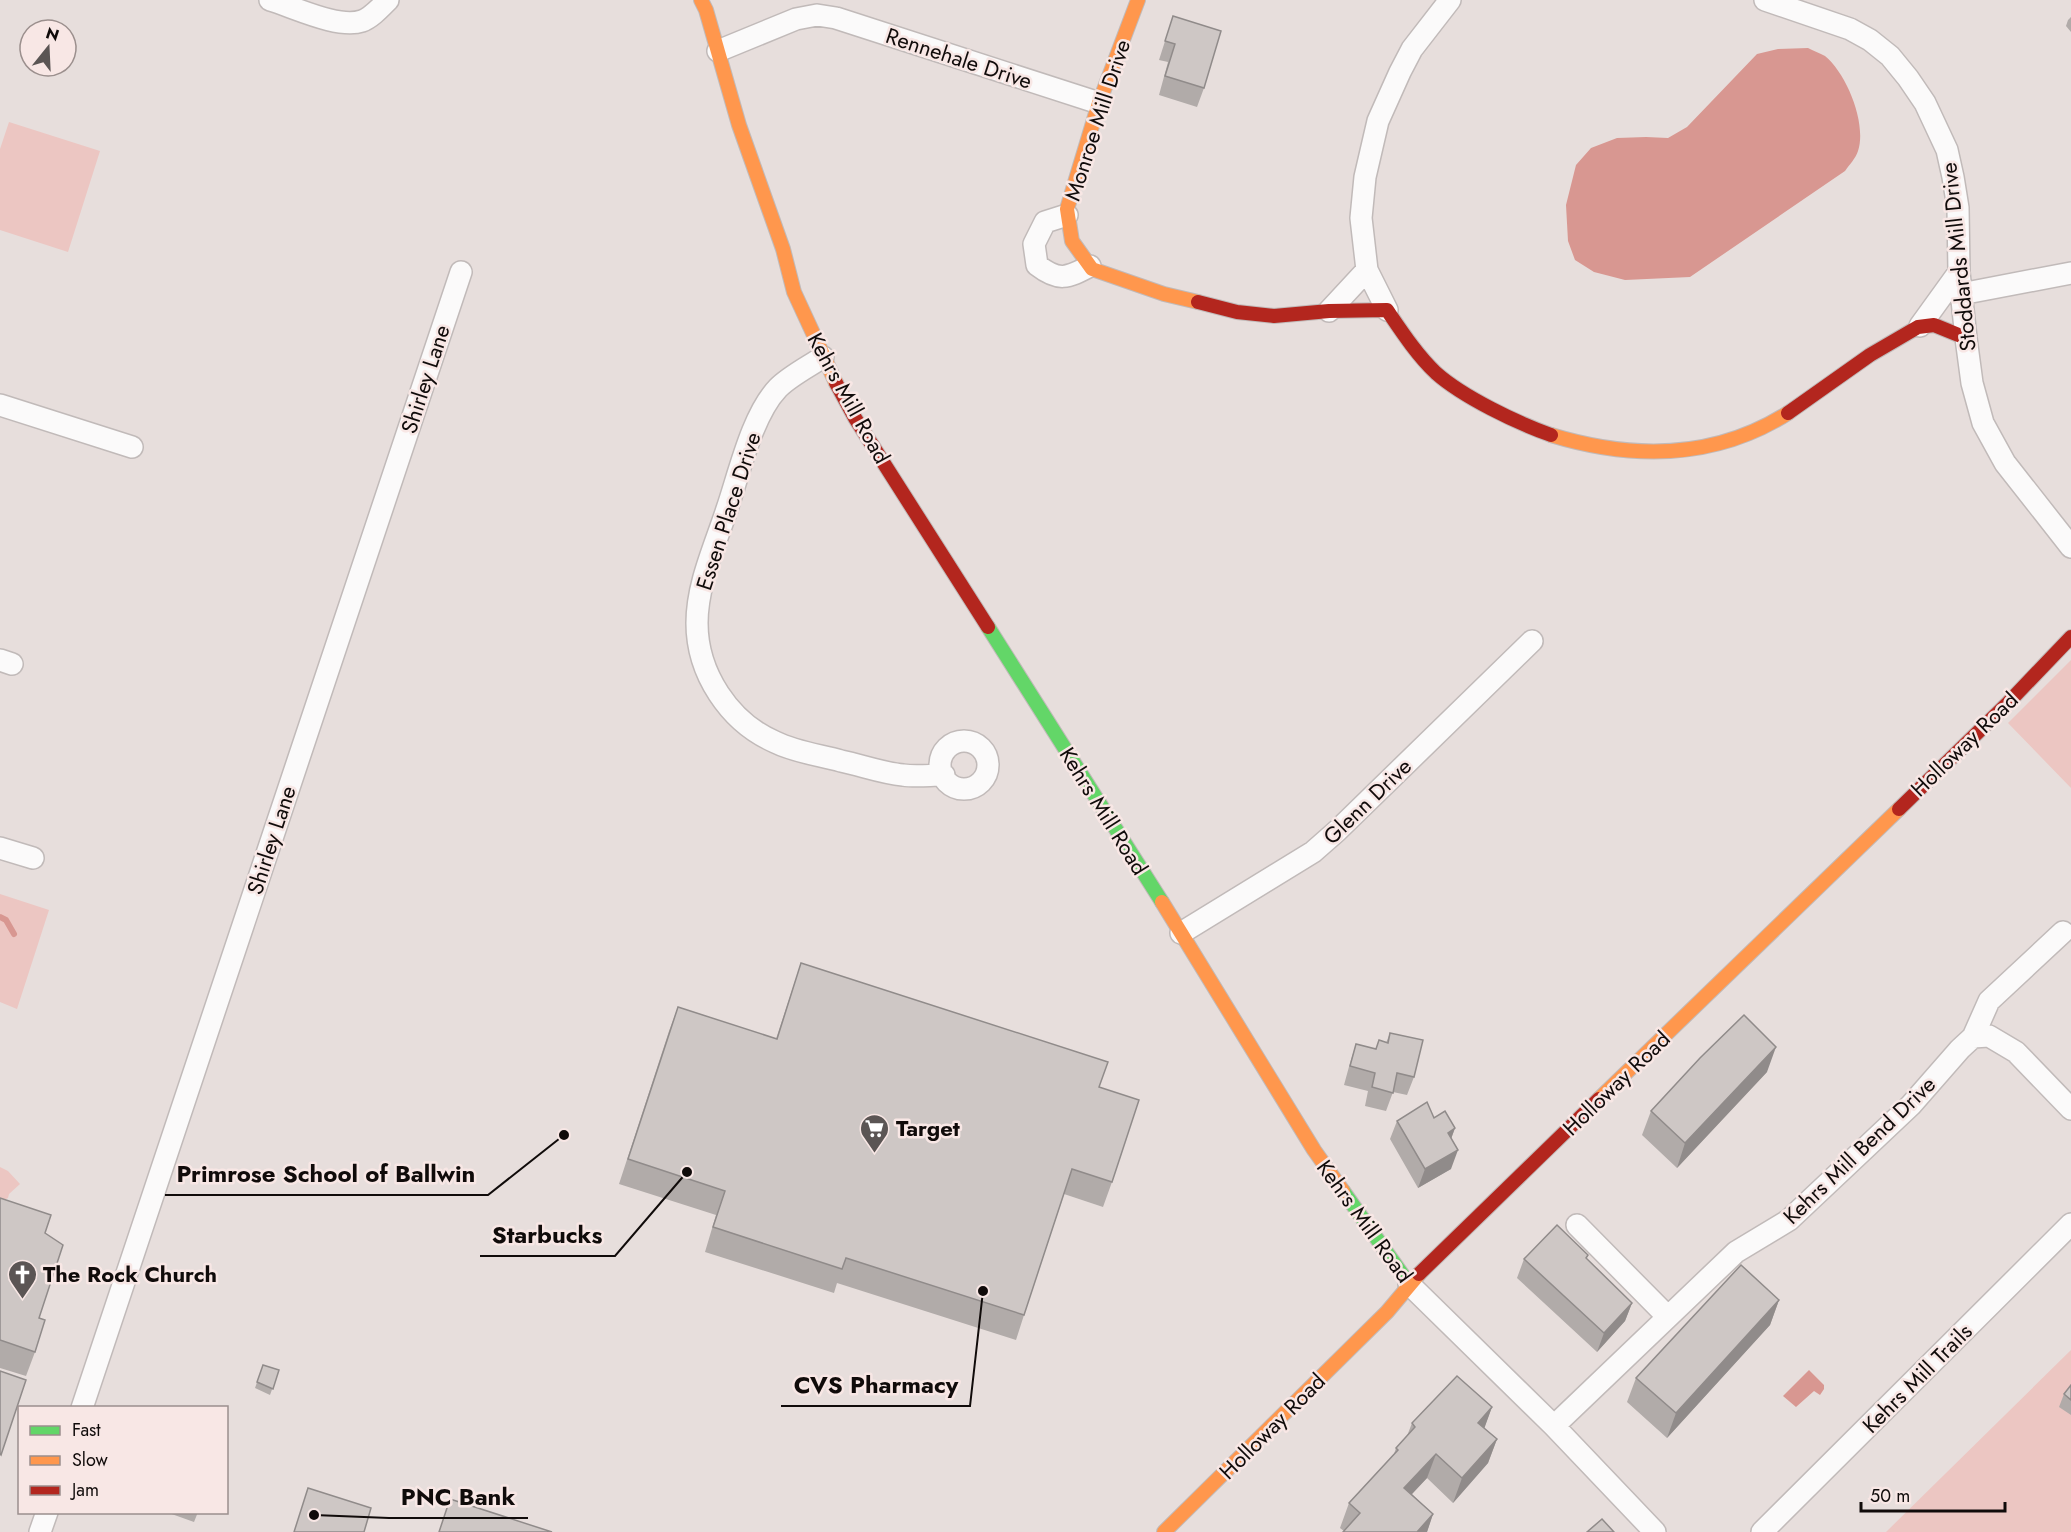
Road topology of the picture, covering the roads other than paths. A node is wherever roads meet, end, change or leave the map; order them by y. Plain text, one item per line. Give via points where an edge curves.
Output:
1 (270, 0) edge
2 (388, 0) edge
3 (701, 0) edge
4 (1138, 0) edge
5 (1450, 0) edge
6 (1765, 0) edge
7 (818, 8) edge
8 (718, 51) junction
9 (1099, 104) junction
10 (1066, 215) junction
11 (1090, 266) junction
12 (1367, 270) junction
13 (461, 272) dead end
14 (1959, 272) junction
15 (2071, 273) edge
16 (1961, 294) junction
17 (1329, 310) junction
18 (1387, 310) junction
19 (1920, 326) junction
20 (1966, 338) junction
21 (823, 357) junction
22 (0, 405) edge
23 (132, 447) dead end
24 (2071, 548) edge
25 (2071, 637) edge
26 (1532, 641) dead end
27 (944, 775) dead end
28 (0, 848) edge
29 (33, 858) dead end
30 (2063, 932) dead end
31 (1181, 933) junction
32 (1973, 1038) junction
33 (2071, 1109) edge
34 (2071, 1224) edge
35 (1577, 1225) dead end
36 (1409, 1284) junction
37 (1667, 1316) junction
38 (82, 1406) edge
39 (1554, 1426) junction
40 (46, 1514) edge
41 (40, 1532) edge
42 (1164, 1532) edge
43 (1655, 1532) edge
44 (1762, 1532) edge

1 - 2 street via 339,22 362,21
3 - 8 street, Kehrs Mill Road
4 - 9 street, Monroe Mill Drive
5 - 12 street via 1413,49 1378,121 1365,177 1361,218
6 - 14 street, Stoddards Mill Drive via 1850,29 1870,40 1890,56 1926,103 1947,150 1958,208
7 - 8 street
7 - 9 street, Rennehale Drive via 836,18
8 - 21 street, Kehrs Mill Road via 794,292
9 - 10 street, Monroe Mill Drive
10 - 11 street, Monroe Mill Drive via 1072,242
10 - 11 street via 1046,222 1034,244 1037,265 1050,275 1070,276
11 - 17 street via 1164,294 1237,312 1274,316
12 - 17 street
12 - 18 street
13 - 38 street, Shirley Lane
14 - 16 street, Stoddards Mill Drive
14 - 19 street
15 - 16 street
16 - 20 street, Stoddards Mill Drive
17 - 18 street
18 - 19 street via 1426,364 1470,396 1546,433 1594,448 1643,454 1697,449 1756,430 1880,347
19 - 20 street via 1936,325
20 - 24 street, Stoddards Mill Drive via 1983,423 2005,463
21 - 27 street, Essen Place Drive via 780,386 766,402 751,438 703,581 697,624 703,663 725,703 757,733 776,743 902,775
21 - 31 street, Kehrs Mill Road via 855,418
22 - 23 street
25 - 36 street, Holloway Road
26 - 31 street, Glenn Drive via 1313,852
28 - 29 street
30 - 32 street, Kehrs Mill Bend Drive via 1989,1001
31 - 36 street, Kehrs Mill Road via 1314,1150
32 - 33 street via 1989,1036 2016,1052
32 - 37 street, Kehrs Mill Bend Drive via 1911,1105 1789,1220 1736,1252
34 - 44 street, Kehrs Mill Trails
35 - 37 street
36 - 39 street, Kehrs Mill Road
36 - 42 street, Holloway Road via 1387,1312
37 - 39 street, Kehrs Mill Bend Drive
39 - 43 street, Kehrs Mill Road
40 - 41 street

